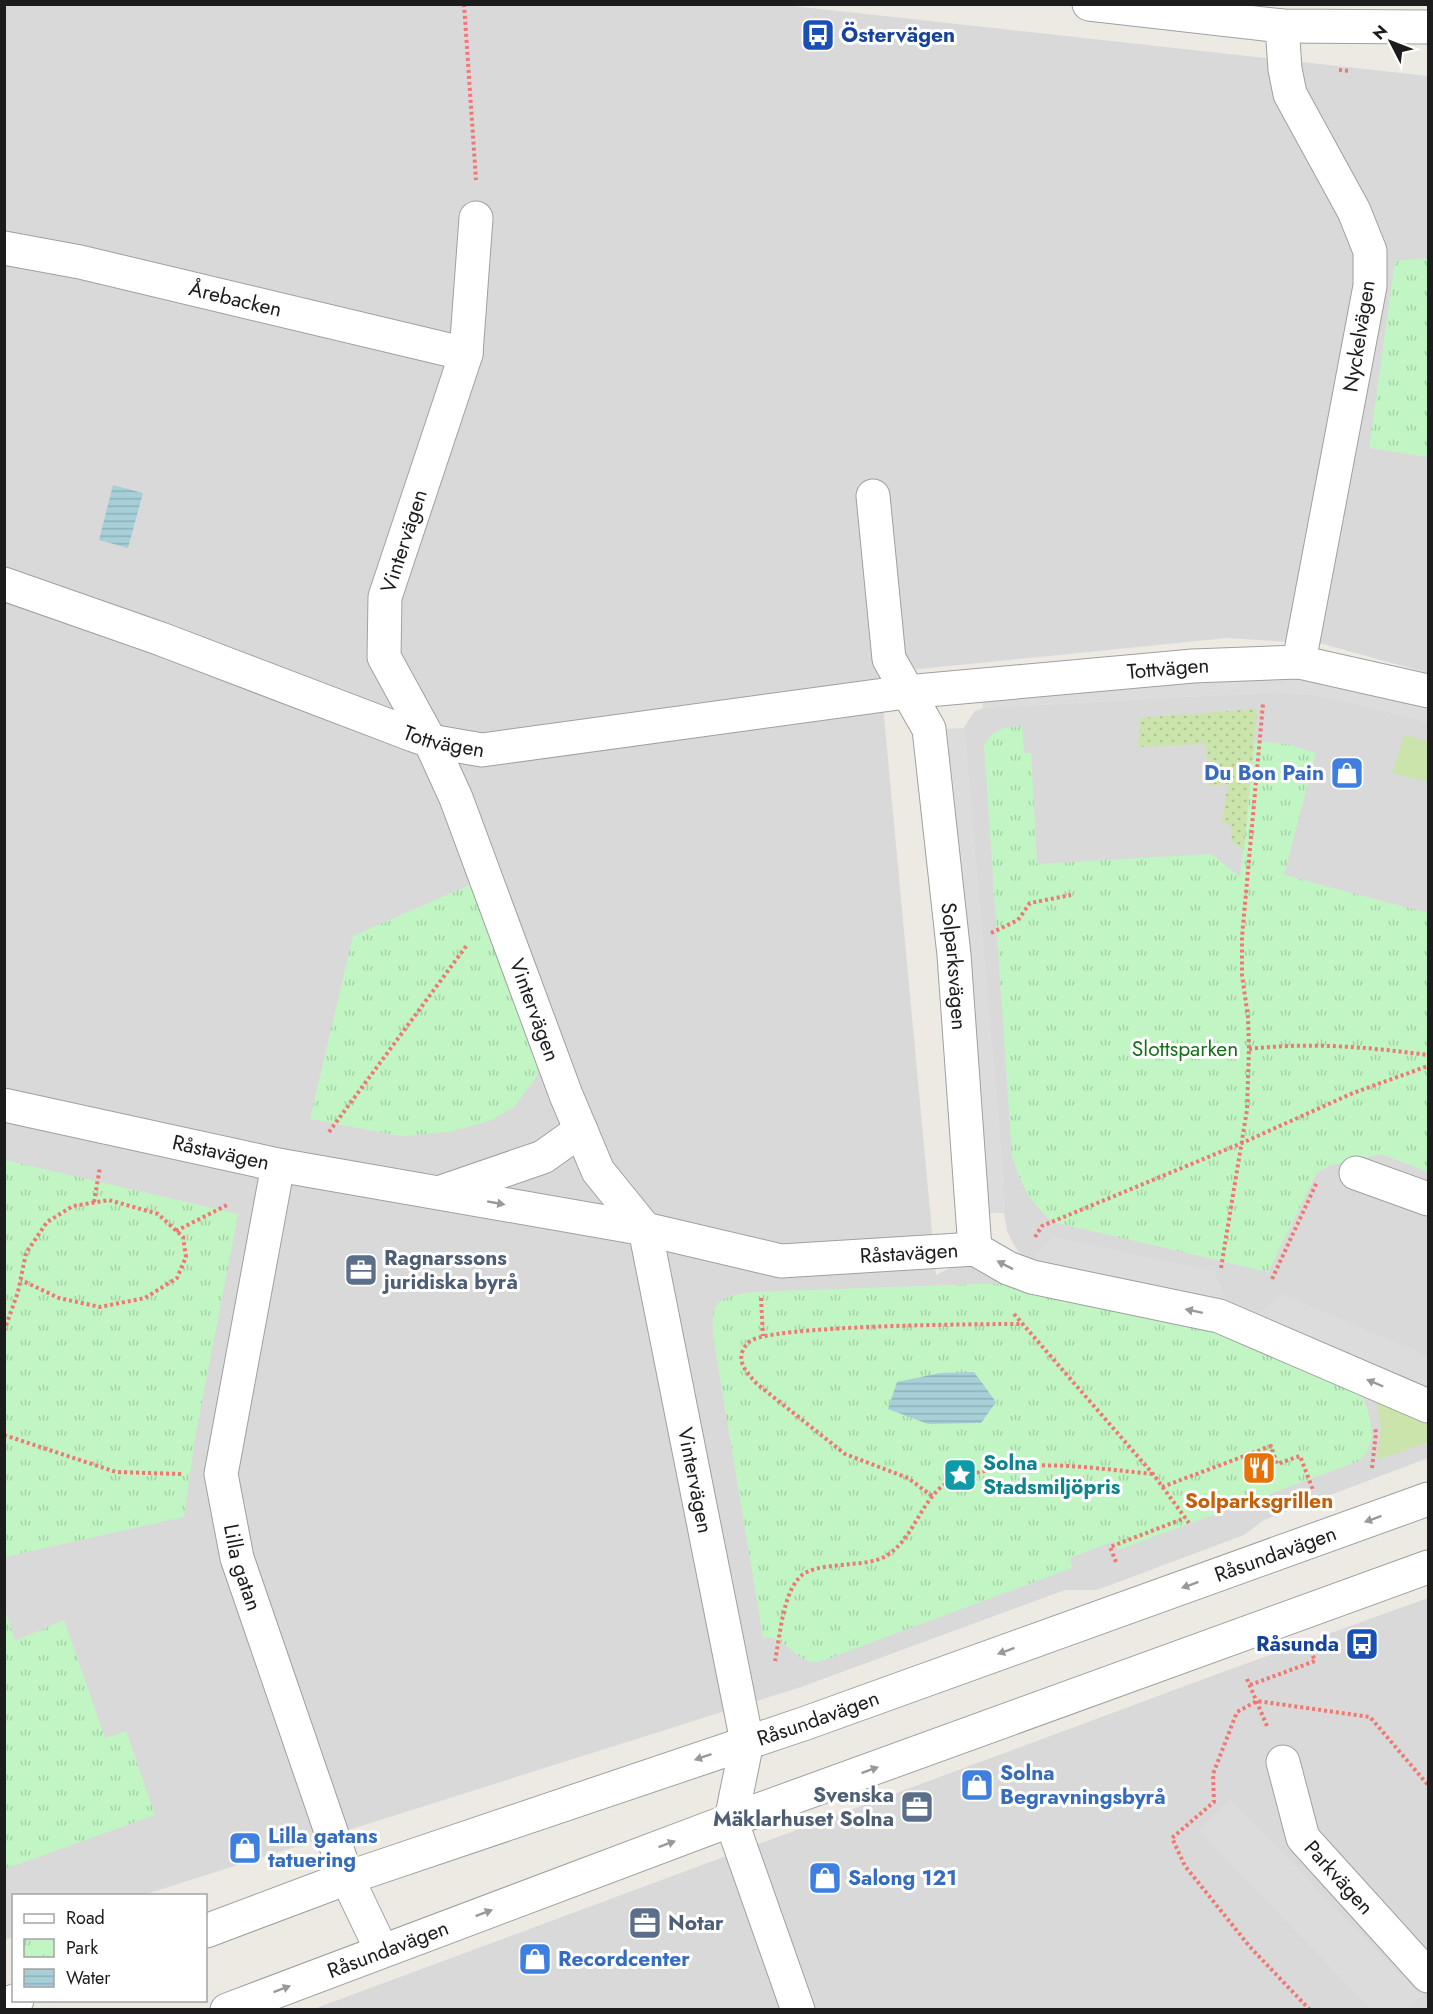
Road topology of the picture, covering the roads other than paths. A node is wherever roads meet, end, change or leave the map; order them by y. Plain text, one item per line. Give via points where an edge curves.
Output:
1 (1089, 4) edge
2 (1282, 26) junction
3 (1428, 27) edge
4 (476, 218) road end
5 (4, 248) edge
6 (466, 354) junction
7 (873, 496) dead end
8 (4, 584) edge
9 (1299, 662) junction
10 (1428, 691) edge
11 (906, 692) junction
12 (429, 741) junction
13 (4, 1105) edge
14 (581, 1130) junction
15 (278, 1165) junction
16 (1356, 1173) road end
17 (439, 1193) junction
18 (1428, 1199) edge
19 (645, 1229) junction
20 (975, 1249) junction
21 (1428, 1406) edge
22 (1428, 1499) edge
23 (1428, 1567) edge
24 (747, 1742) junction
25 (1283, 1762) road end
26 (731, 1820) junction
27 (347, 1878) junction
28 (207, 1931) edge
29 (382, 1951) junction
30 (1428, 1976) edge
31 (227, 2010) edge
32 (798, 2010) edge

1 - 2 street
2 - 3 street
2 - 9 street, Nyckelvägen via 1284,69 1290,94 1354,211 1370,251 1370,286
4 - 6 street, Vintervägen
5 - 6 street, Årebacken via 80,262
6 - 12 street, Vintervägen via 384,600 384,657
7 - 11 street via 889,659
8 - 12 street, Tottvägen
9 - 10 street, Tottvägen
9 - 11 street, Tottvägen via 1193,666
11 - 12 street, Tottvägen via 482,750
11 - 20 street, Solparksvägen via 929,729 954,955
12 - 14 street, Vintervägen via 456,798
13 - 15 street, Råstavägen
14 - 17 street, Råstavägen via 543,1157
14 - 19 street, Vintervägen via 598,1171
15 - 17 street, Råstavägen
15 - 27 street, Lilla gatan via 220,1474 237,1558
16 - 18 street
17 -> 19 street, Råstavägen
19 - 20 street, Råstavägen via 781,1261
19 - 24 street, Vintervägen
21 -> 20 street, Råstavägen via 1219,1316 1032,1277
22 -> 24 street, Råsundavägen
26 -> 23 street, Råsundavägen
24 - 26 street, Vintervägen
24 -> 27 street, Råsundavägen
25 - 30 street, Parkvägen via 1303,1838
29 -> 26 street, Råsundavägen
26 - 32 street
27 - 28 street, Råsundavägen
27 - 29 street, Lilla gatan
31 -> 29 street, Råsundavägen

